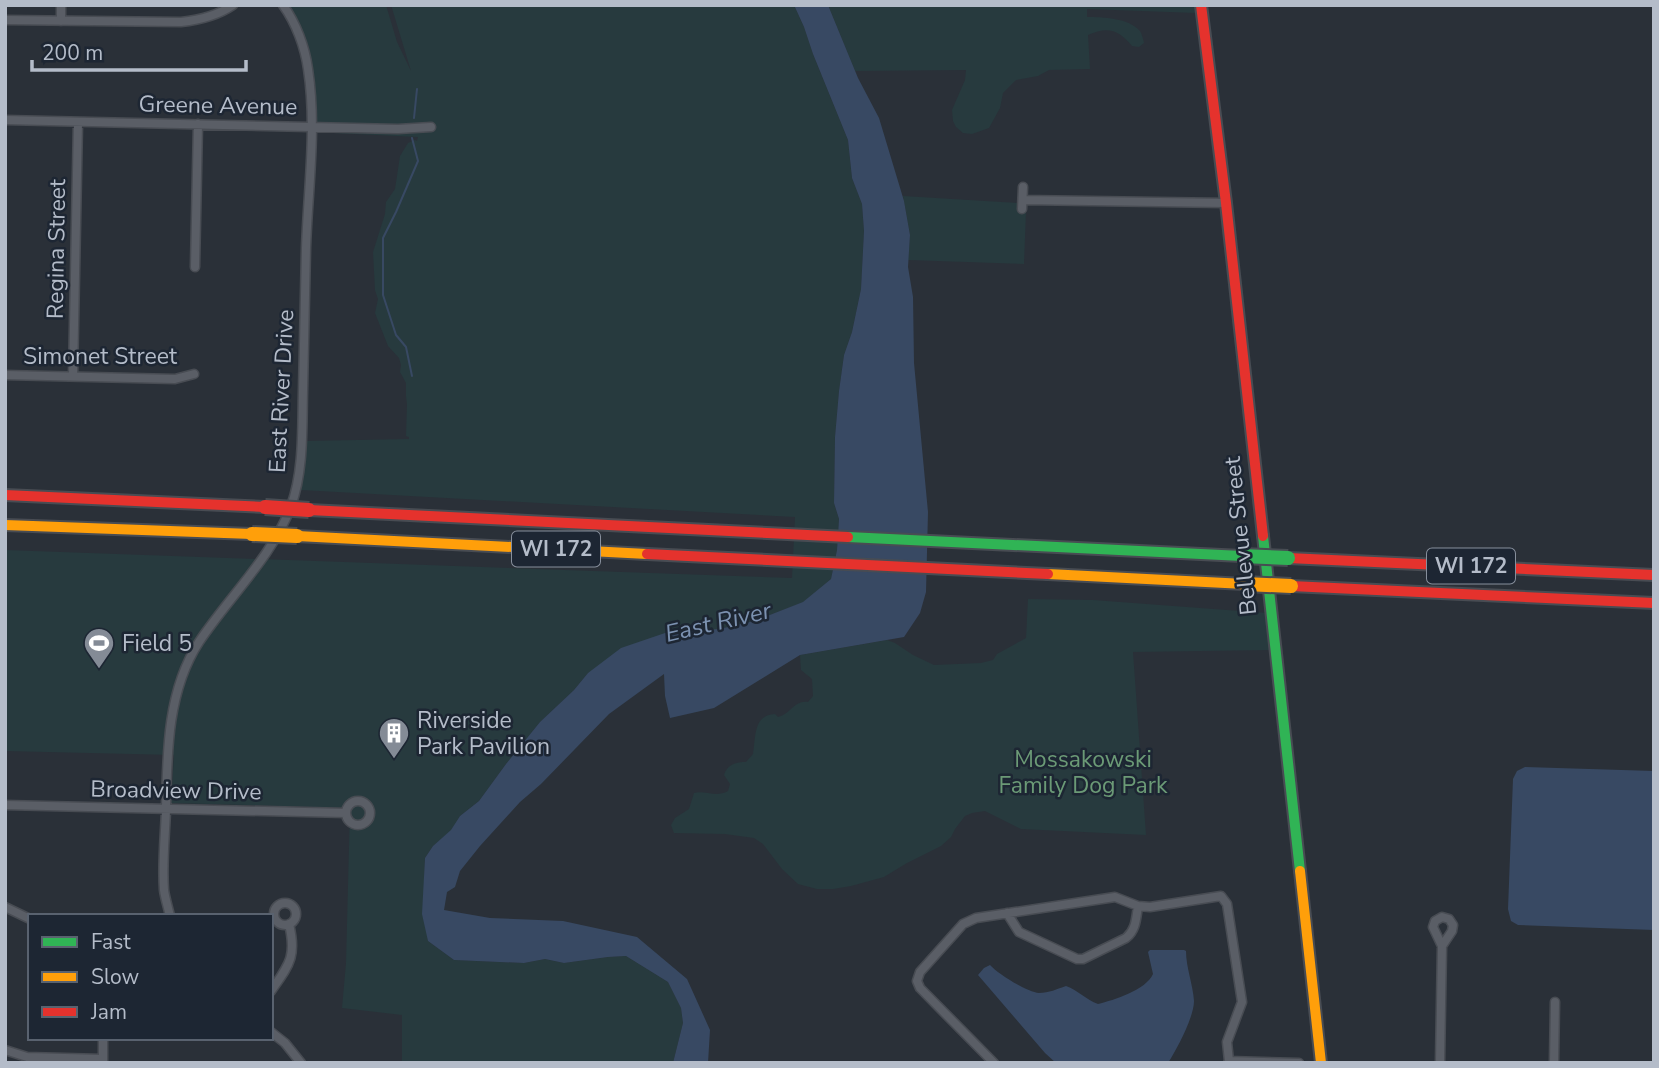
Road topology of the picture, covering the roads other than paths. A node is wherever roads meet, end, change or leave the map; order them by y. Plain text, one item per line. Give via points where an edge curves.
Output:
1 (61, 5) edge
2 (233, 5) edge
3 (283, 5) edge
4 (1201, 5) edge
5 (5, 20) edge
6 (61, 21) junction
7 (5, 120) edge
8 (78, 122) junction
9 (198, 124) junction
10 (312, 126) junction
11 (430, 127) dead end
12 (1023, 187) dead end
13 (1226, 203) junction
14 (195, 267) dead end
15 (194, 373) dead end
16 (5, 375) edge
17 (73, 376) junction
18 (5, 495) edge
19 (5, 525) edge
20 (1654, 575) edge
21 (1654, 603) edge
22 (5, 806) edge
23 (166, 808) junction
24 (346, 813) dead end
25 (1138, 906) junction
26 (5, 908) edge
27 (1007, 913) junction
28 (170, 914) edge
29 (28, 918) edge
30 (289, 924) dead end
31 (1443, 946) dead end
32 (273, 988) edge
33 (1555, 1002) dead end
34 (273, 1034) edge
35 (103, 1040) edge
36 (5, 1050) edge
37 (103, 1061) edge
38 (1230, 1062) edge
39 (301, 1063) edge
40 (994, 1063) edge
41 (1299, 1063) edge
42 (1321, 1063) edge
43 (1440, 1063) edge
44 (1554, 1063) edge

1 - 6 street
2 - 6 street via 206,18 181,22
3 - 10 street, East River Drive via 300,37 308,67
4 - 13 main road, Bellevue Street
5 - 6 street
7 - 8 street, Greene Avenue
8 - 9 street, Greene Avenue
8 - 17 street, Regina Street
9 - 10 street, Greene Avenue
9 - 14 street
10 - 11 street, Greene Avenue
10 - 23 street, East River Drive via 302,440 292,505 264,556 189,659 171,723
12 - 13 street via 1022,204
13 - 42 main road, Bellevue Street
15 - 17 street, Simonet Street via 175,379
16 - 17 street, Simonet Street
18 - 20 main road, WI 172, bridge
19 - 21 main road, WI 172, bridge
22 - 23 street, Broadview Drive
23 - 24 street, Broadview Drive
23 - 28 street, East River Drive via 164,890
25 - 27 street via 1115,897
25 - 27 street via 1131,934 1083,959 1019,932
25 - 38 street via 1221,896 1227,904 1242,1002 1227,1042
26 - 29 street
27 - 40 street via 963,924 917,981
30 - 32 street via 292,955
31 - 43 street
33 - 44 street
34 - 39 street
35 - 37 street
36 - 37 street via 27,1057
38 - 41 street

